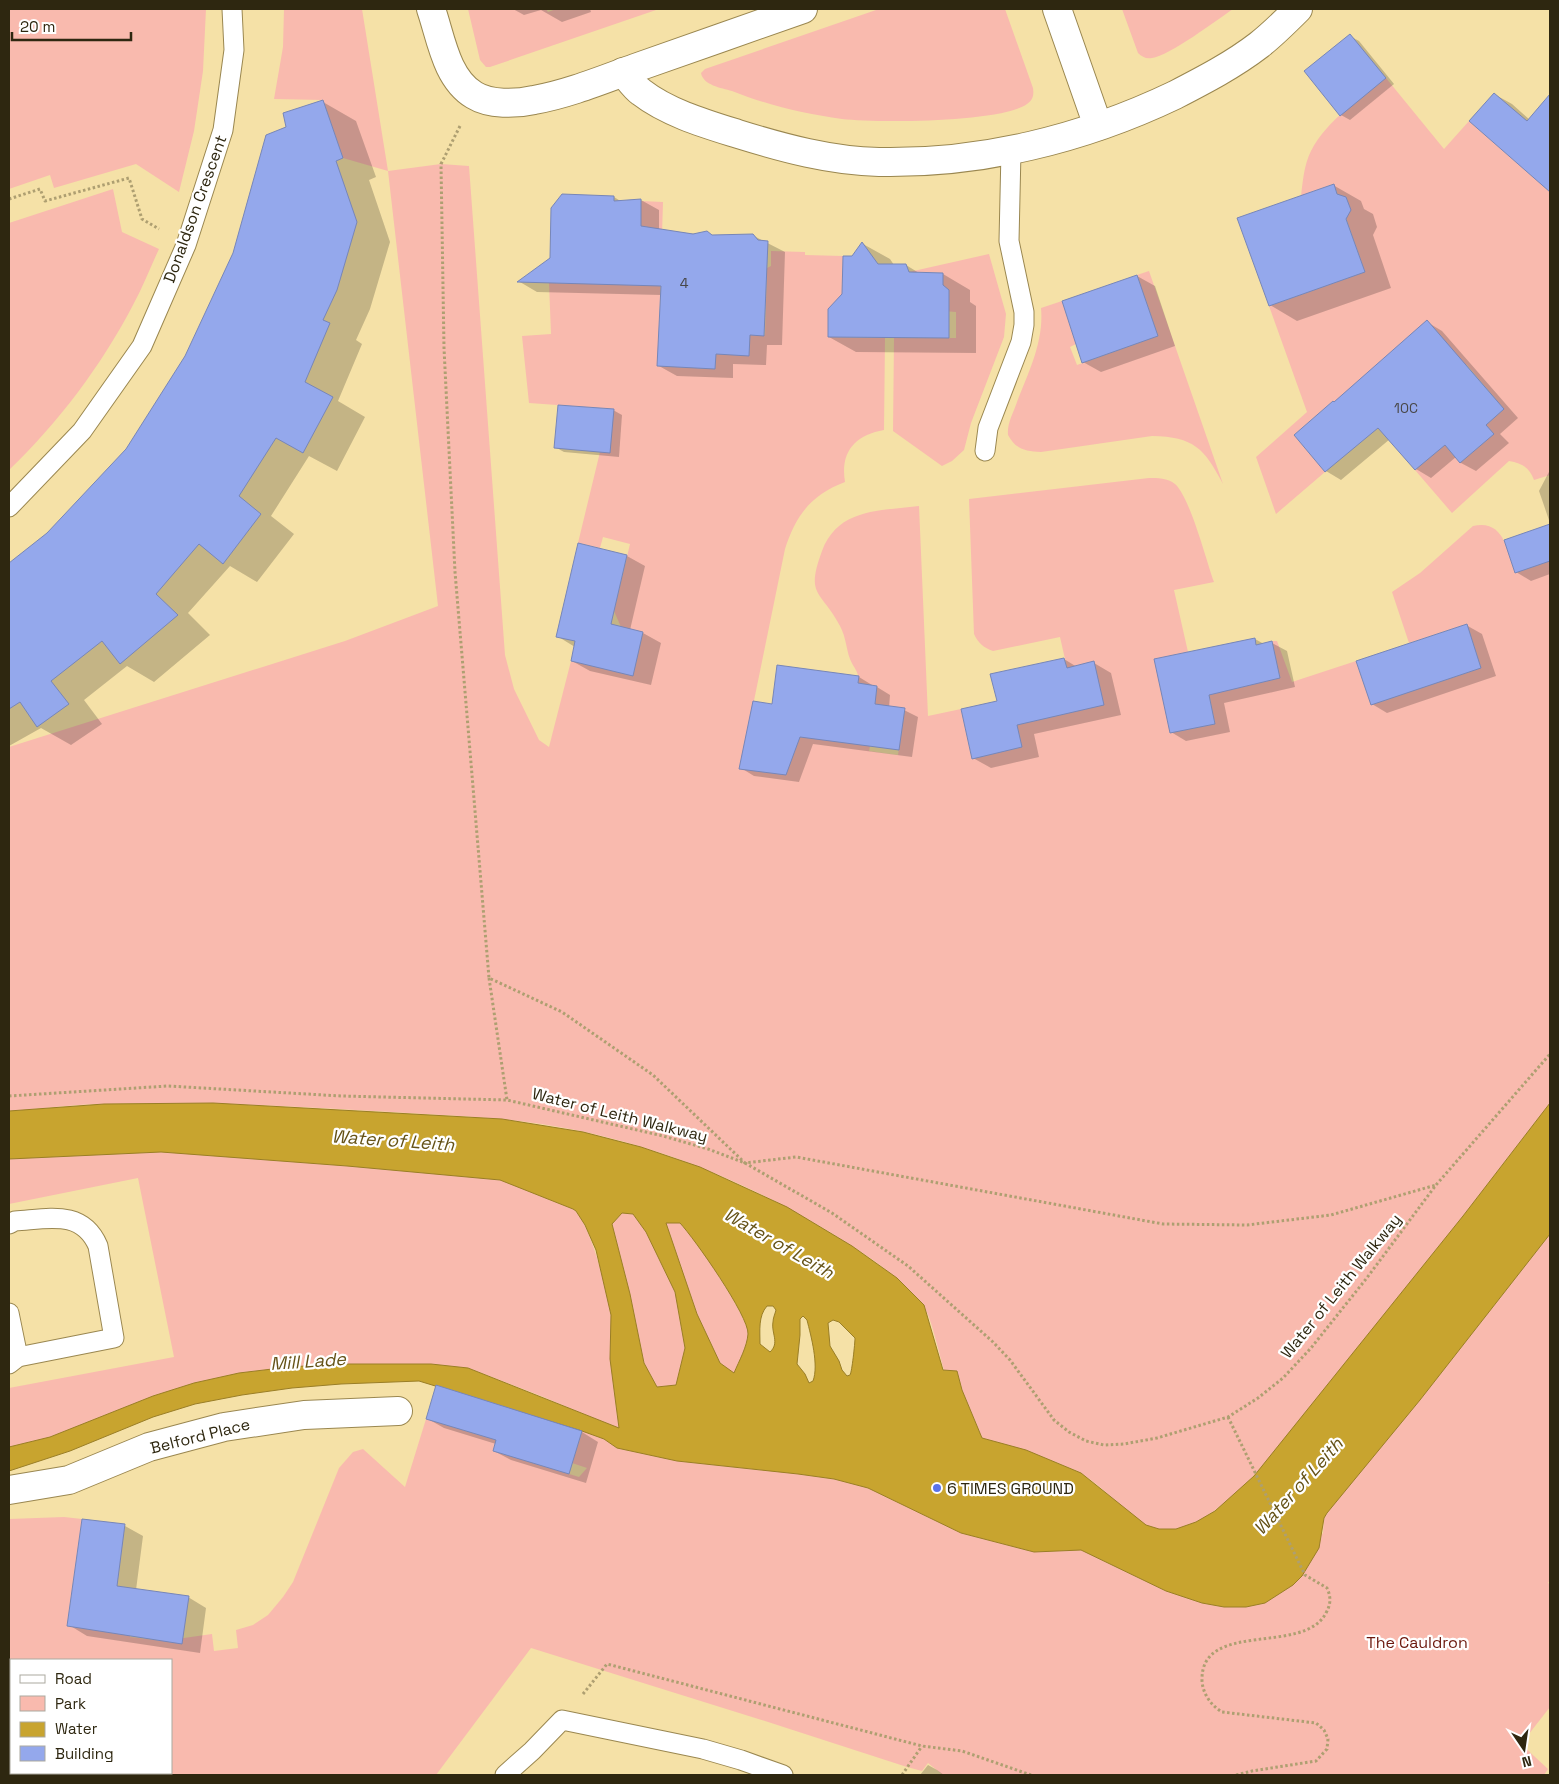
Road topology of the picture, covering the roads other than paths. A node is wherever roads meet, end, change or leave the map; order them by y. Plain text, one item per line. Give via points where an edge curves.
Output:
1 (232, 9) edge
2 (431, 9) edge
3 (803, 9) edge
4 (1057, 9) edge
5 (1298, 9) edge
6 (623, 72) junction
7 (1098, 126) junction
8 (1011, 151) junction
9 (985, 451) dead end
10 (9, 507) edge
11 (9, 1224) edge
12 (9, 1313) edge
13 (13, 1360) edge
14 (398, 1411) dead end
15 (9, 1490) edge
16 (505, 1775) edge
17 (783, 1775) edge

1 - 10 lane, Donaldson Crescent via 234,50 223,130 186,245 142,346 82,431
2 - 6 street via 454,74 475,96 510,102 533,101
3 - 6 street
4 - 7 street
5 - 7 street via 1260,44 1217,73 1155,104
6 - 8 street via 640,92 675,111 796,150 877,162 962,158
7 - 8 street
8 - 9 lane via 1009,241 1024,325 1021,342 988,428
11 - 13 lane via 65,1219 86,1227 98,1246 114,1338
12 - 13 lane
14 - 15 street, Belford Place via 304,1415 224,1427 149,1447 69,1480
16 - 17 lane via 562,1720 703,1749

